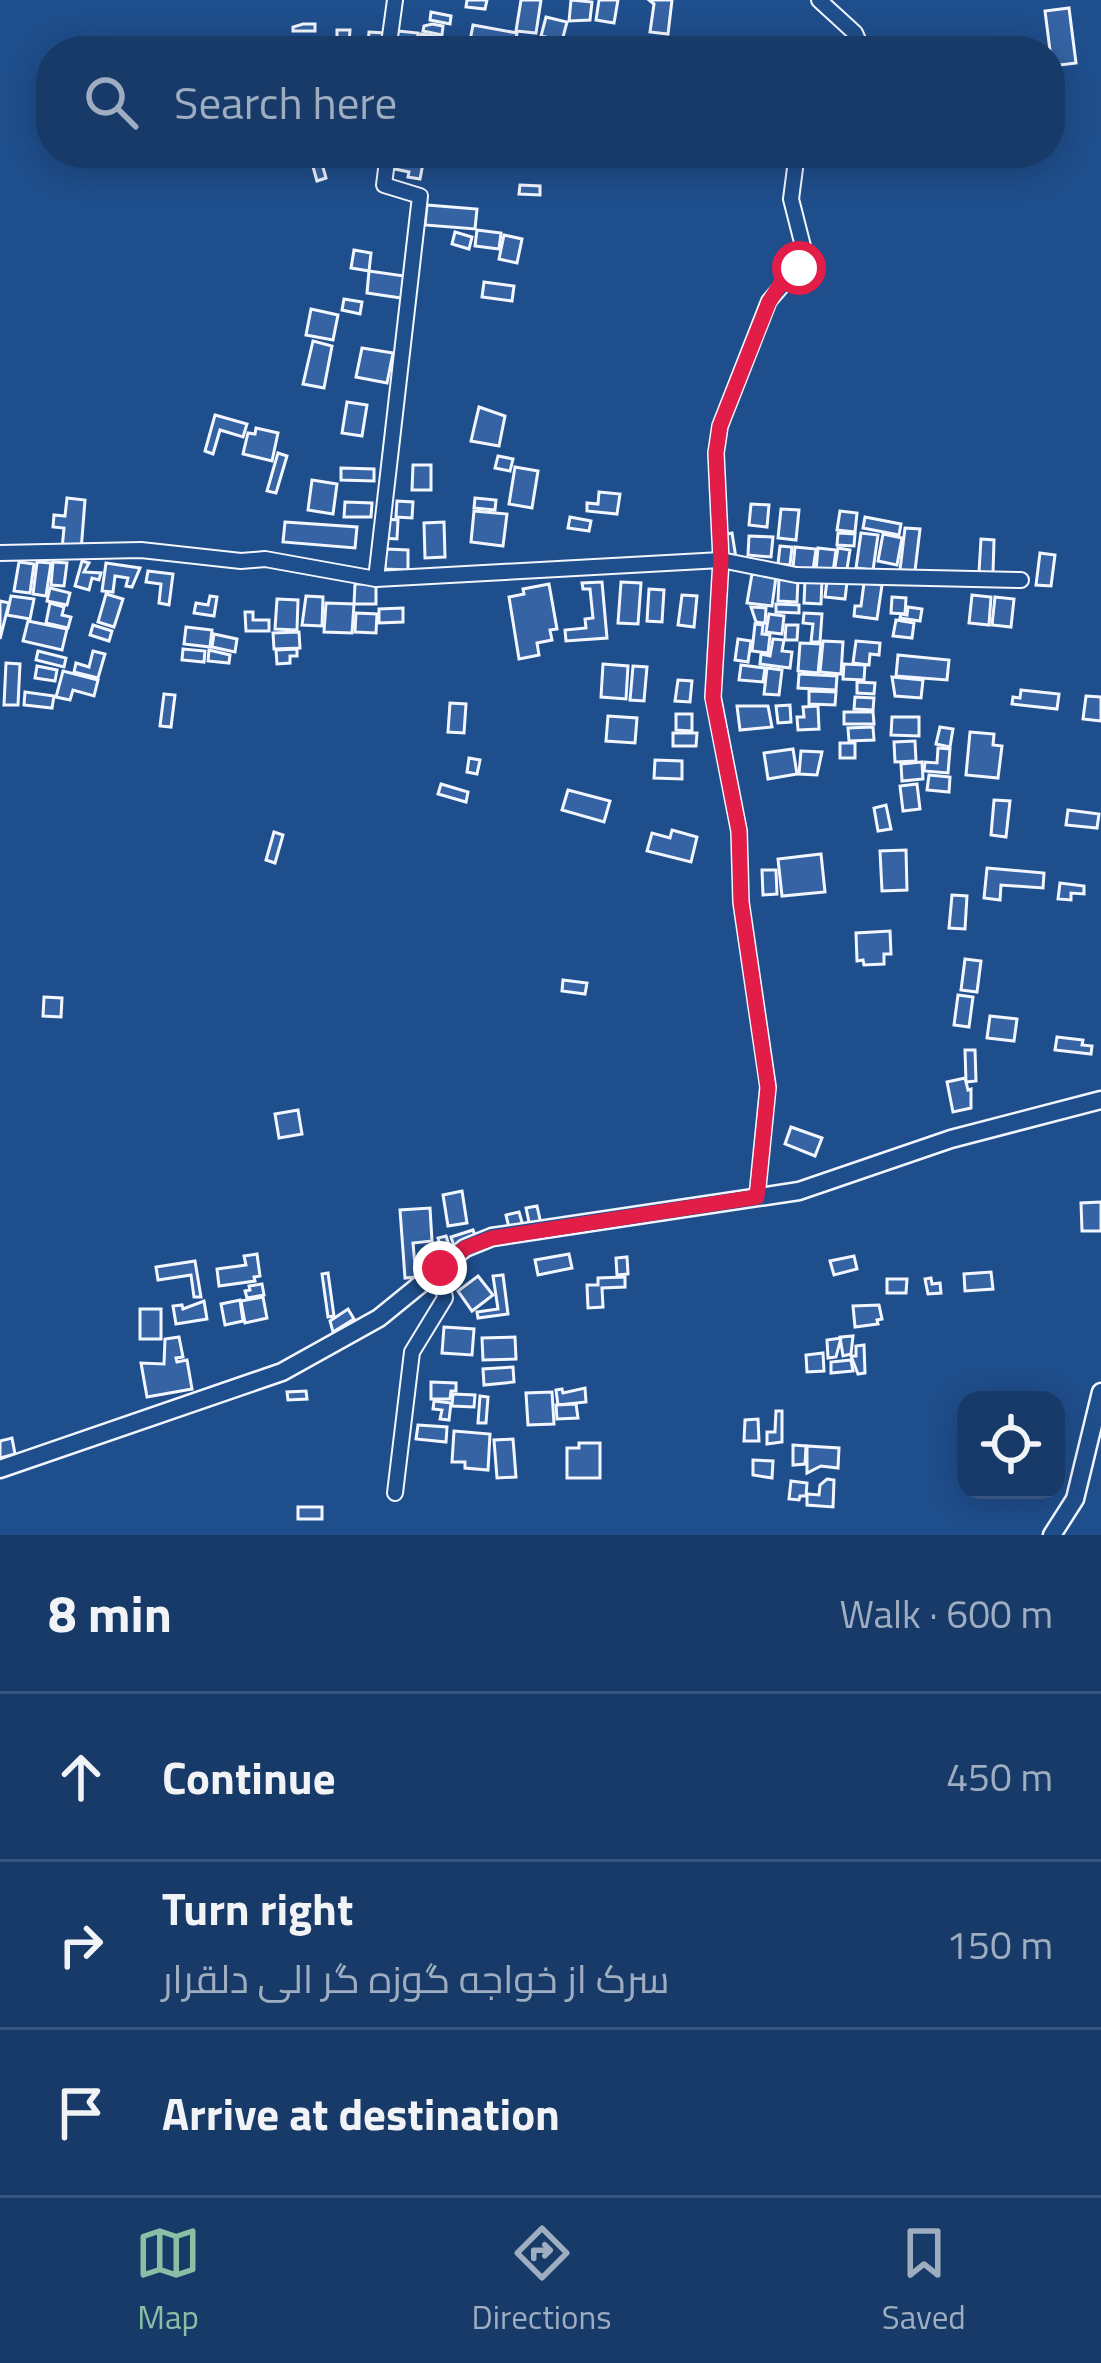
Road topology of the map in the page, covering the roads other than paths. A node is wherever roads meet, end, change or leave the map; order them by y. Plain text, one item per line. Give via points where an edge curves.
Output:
1 (395, 0) edge
2 (819, 0) edge
3 (390, 36) edge
4 (856, 36) edge
5 (386, 168) edge
6 (795, 168) edge
7 (0, 553) edge
8 (721, 560) junction
9 (376, 579) junction
10 (1021, 580) dead end
11 (1101, 1100) edge
12 (757, 1197) junction
13 (440, 1268) junction
14 (1101, 1392) edge
15 (0, 1469) edge
16 (394, 1492) dead end
17 (1052, 1535) edge

1 - 3 street
2 - 4 street
5 - 9 street via 384,185 420,196
6 - 8 street via 791,199 806,258 769,302 720,426
7 - 9 street via 141,550 266,559
8 - 9 street
8 - 10 street via 796,575
8 - 12 street via 713,698 739,831 768,1088
11 - 12 street
12 - 13 street via 492,1238
13 - 15 street via 379,1318 282,1372
13 - 16 street via 445,1298 412,1352
14 - 17 street via 1075,1499

